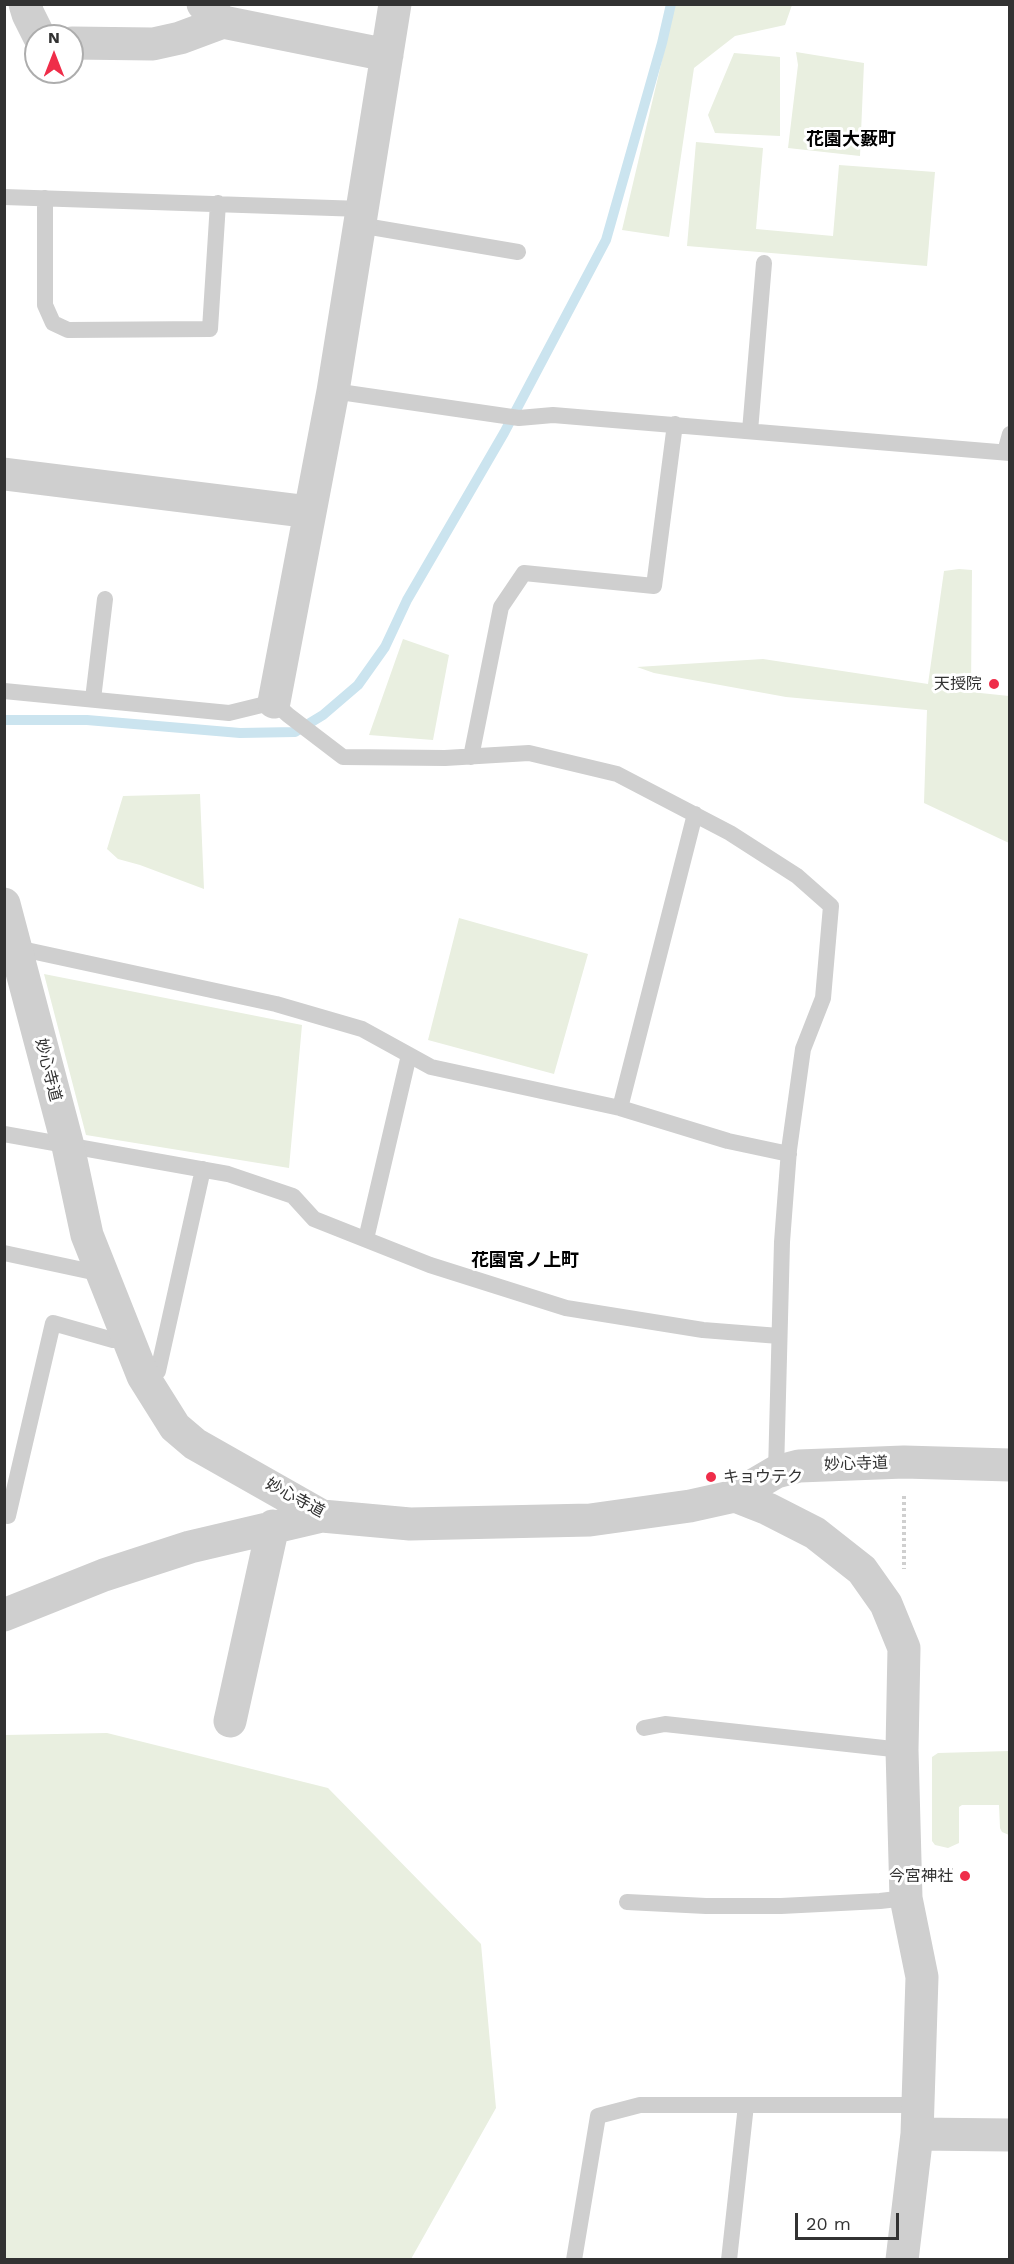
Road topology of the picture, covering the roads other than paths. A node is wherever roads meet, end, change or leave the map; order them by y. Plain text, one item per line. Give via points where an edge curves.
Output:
1 (26, 4) edge
2 (395, 4) edge
3 (213, 13) edge
4 (33, 24) edge
5 (84, 43) edge
6 (387, 55) junction
7 (4, 197) edge
8 (45, 198) junction
9 (218, 203) junction
10 (361, 217) junction
11 (518, 252) dead end
12 (764, 263) dead end
13 (333, 391) junction
14 (675, 424) junction
15 (750, 431) junction
16 (1010, 434) edge
17 (1007, 452) edge
18 (4, 474) edge
19 (310, 512) junction
20 (105, 599) dead end
21 (4, 691) edge
22 (93, 699) junction
23 (281, 709) junction
24 (471, 757) junction
25 (695, 814) junction
26 (4, 904) edge
27 (16, 948) junction
28 (409, 1055) junction
29 (620, 1108) junction
30 (4, 1134) edge
31 (68, 1146) junction
32 (789, 1154) junction
33 (203, 1169) junction
34 (366, 1239) junction
35 (4, 1253) edge
36 (102, 1274) junction
37 (779, 1336) junction
38 (128, 1338) junction
39 (143, 1376) junction
40 (1010, 1465) edge
41 (776, 1472) junction
42 (735, 1496) junction
43 (4, 1515) edge
44 (322, 1516) junction
45 (273, 1526) junction
46 (4, 1615) edge
47 (230, 1721) dead end
48 (644, 1728) dead end
49 (902, 1750) junction
50 (906, 1898) junction
51 (627, 1902) dead end
52 (746, 2105) junction
53 (918, 2119) junction
54 (1010, 2135) edge
55 (574, 2259) edge
56 (729, 2259) edge
57 (902, 2259) edge

1 - 4 street
2 - 6 street
3 - 5 street via 180,38 153,44
3 - 6 street
6 - 10 street
7 - 8 lane
8 - 9 lane
8 - 9 lane via 45,305 53,322 68,330 210,329
9 - 10 lane
10 - 11 lane
10 - 13 street
12 - 15 lane
13 - 14 lane via 519,418 554,415
13 - 19 street
14 - 15 lane
14 - 24 lane via 654,586 524,573 501,607
15 - 17 lane
16 - 17 lane
18 - 19 street
19 - 23 street
20 - 22 lane
21 - 22 lane
22 - 23 lane via 229,713
23 - 24 lane via 343,757
24 - 25 lane via 529,753 617,774
25 - 29 lane
25 - 32 lane via 797,876 831,906 823,998 803,1049
26 - 27 street, 妙心寺道
27 - 28 lane via 276,1004 362,1029
27 - 31 street, 妙心寺道
28 - 29 lane via 431,1067
28 - 34 lane
29 - 32 lane via 728,1142
30 - 31 lane
31 - 33 lane
31 - 36 street, 妙心寺道 via 87,1235
32 - 37 lane
33 - 34 lane via 293,1196 314,1219
33 - 39 lane via 158,1371
34 - 37 lane via 430,1265 566,1308 702,1329
35 - 36 lane
36 - 38 street, 妙心寺道
37 - 41 lane
38 - 39 street, 妙心寺道
38 - 43 lane via 113,1340 53,1323 8,1516
39 - 44 street, 妙心寺道 via 176,1427 195,1444
40 - 41 street, 妙心寺道 via 904,1462 799,1466
41 - 42 street, 妙心寺道
42 - 44 street, 妙心寺道 via 590,1520 410,1524
42 - 49 street via 815,1533 862,1570 886,1604 904,1648
44 - 45 street
45 - 46 street via 104,1575
45 - 47 street
48 - 49 lane via 665,1724
49 - 50 street
50 - 51 lane via 781,1906
50 - 53 street via 922,1977
52 - 53 lane
52 - 55 lane via 640,2105 598,2116
52 - 56 lane
53 - 54 street
53 - 57 street

